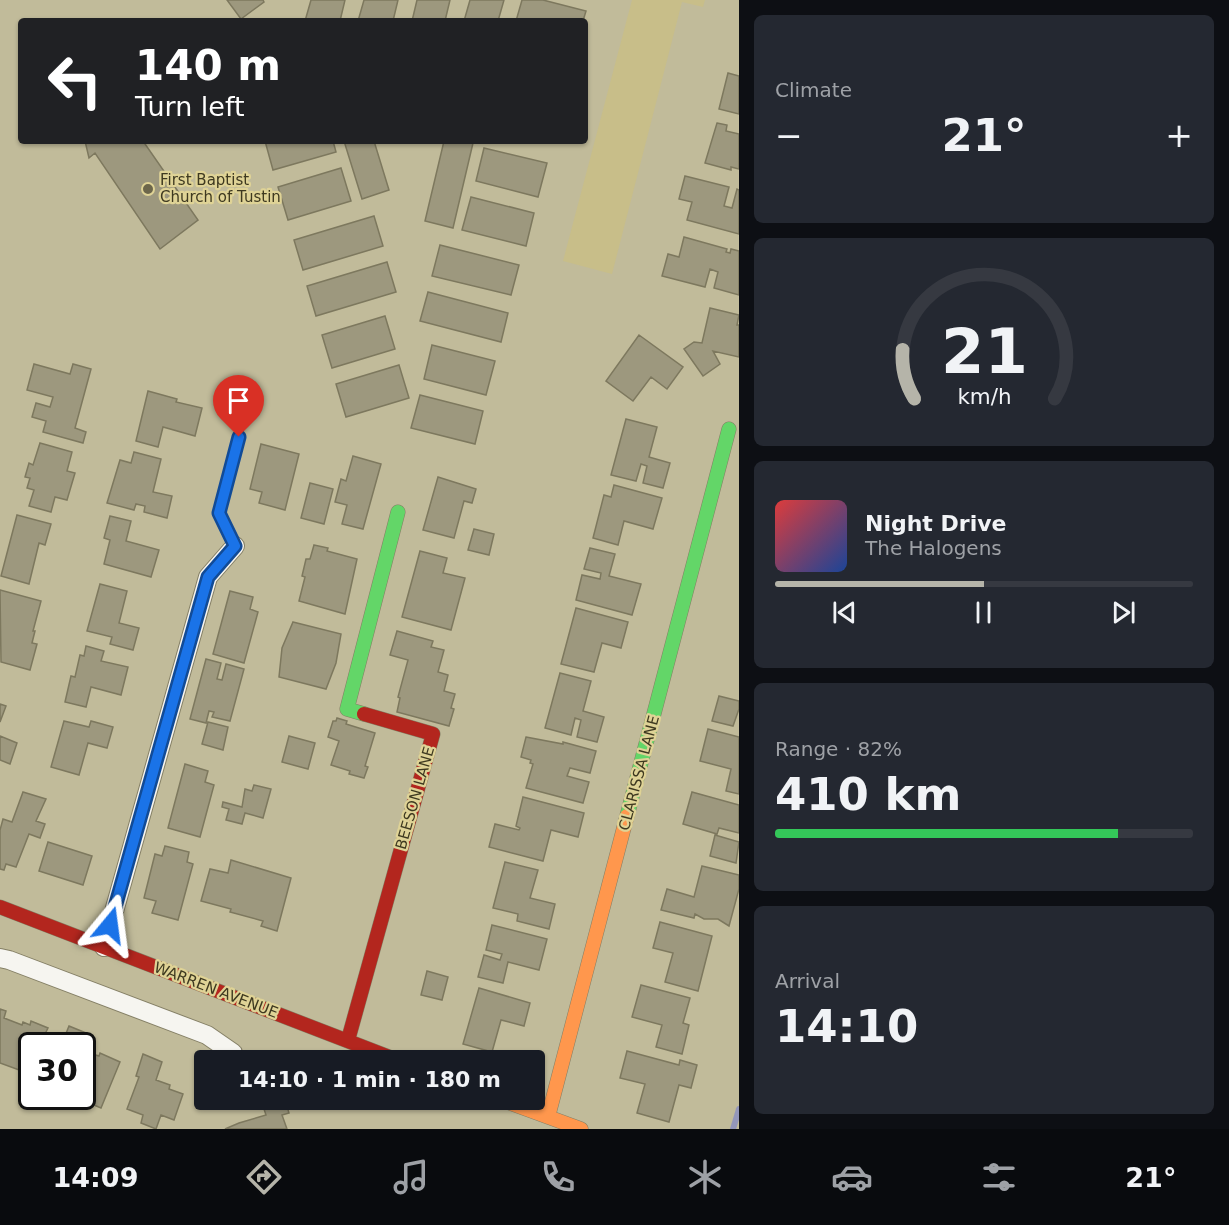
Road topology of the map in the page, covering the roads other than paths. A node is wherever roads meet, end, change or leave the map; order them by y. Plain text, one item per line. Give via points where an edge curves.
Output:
1 (729, 429) dead end
2 (239, 437) dead end
3 (398, 512) dead end
4 (235, 546) joint
5 (0, 907) edge
6 (104, 947) junction
7 (0, 958) edge
8 (348, 1041) junction
9 (229, 1050) edge
10 (371, 1050) edge
11 (529, 1110) edge
12 (540, 1114) junction
13 (527, 1129) edge
14 (580, 1129) edge

1 - 12 street, CLARISSA LANE
2 - 4 lane via 219,513
3 - 8 street, BEESON LANE via 347,709 433,734
4 - 6 street via 208,577
5 - 6 street, WARREN AVENUE
6 - 8 street, WARREN AVENUE
7 - 9 street via 207,1035
8 - 10 street, WARREN AVENUE
11 - 12 street
12 - 13 street, CLARISSA LANE
12 - 14 street

